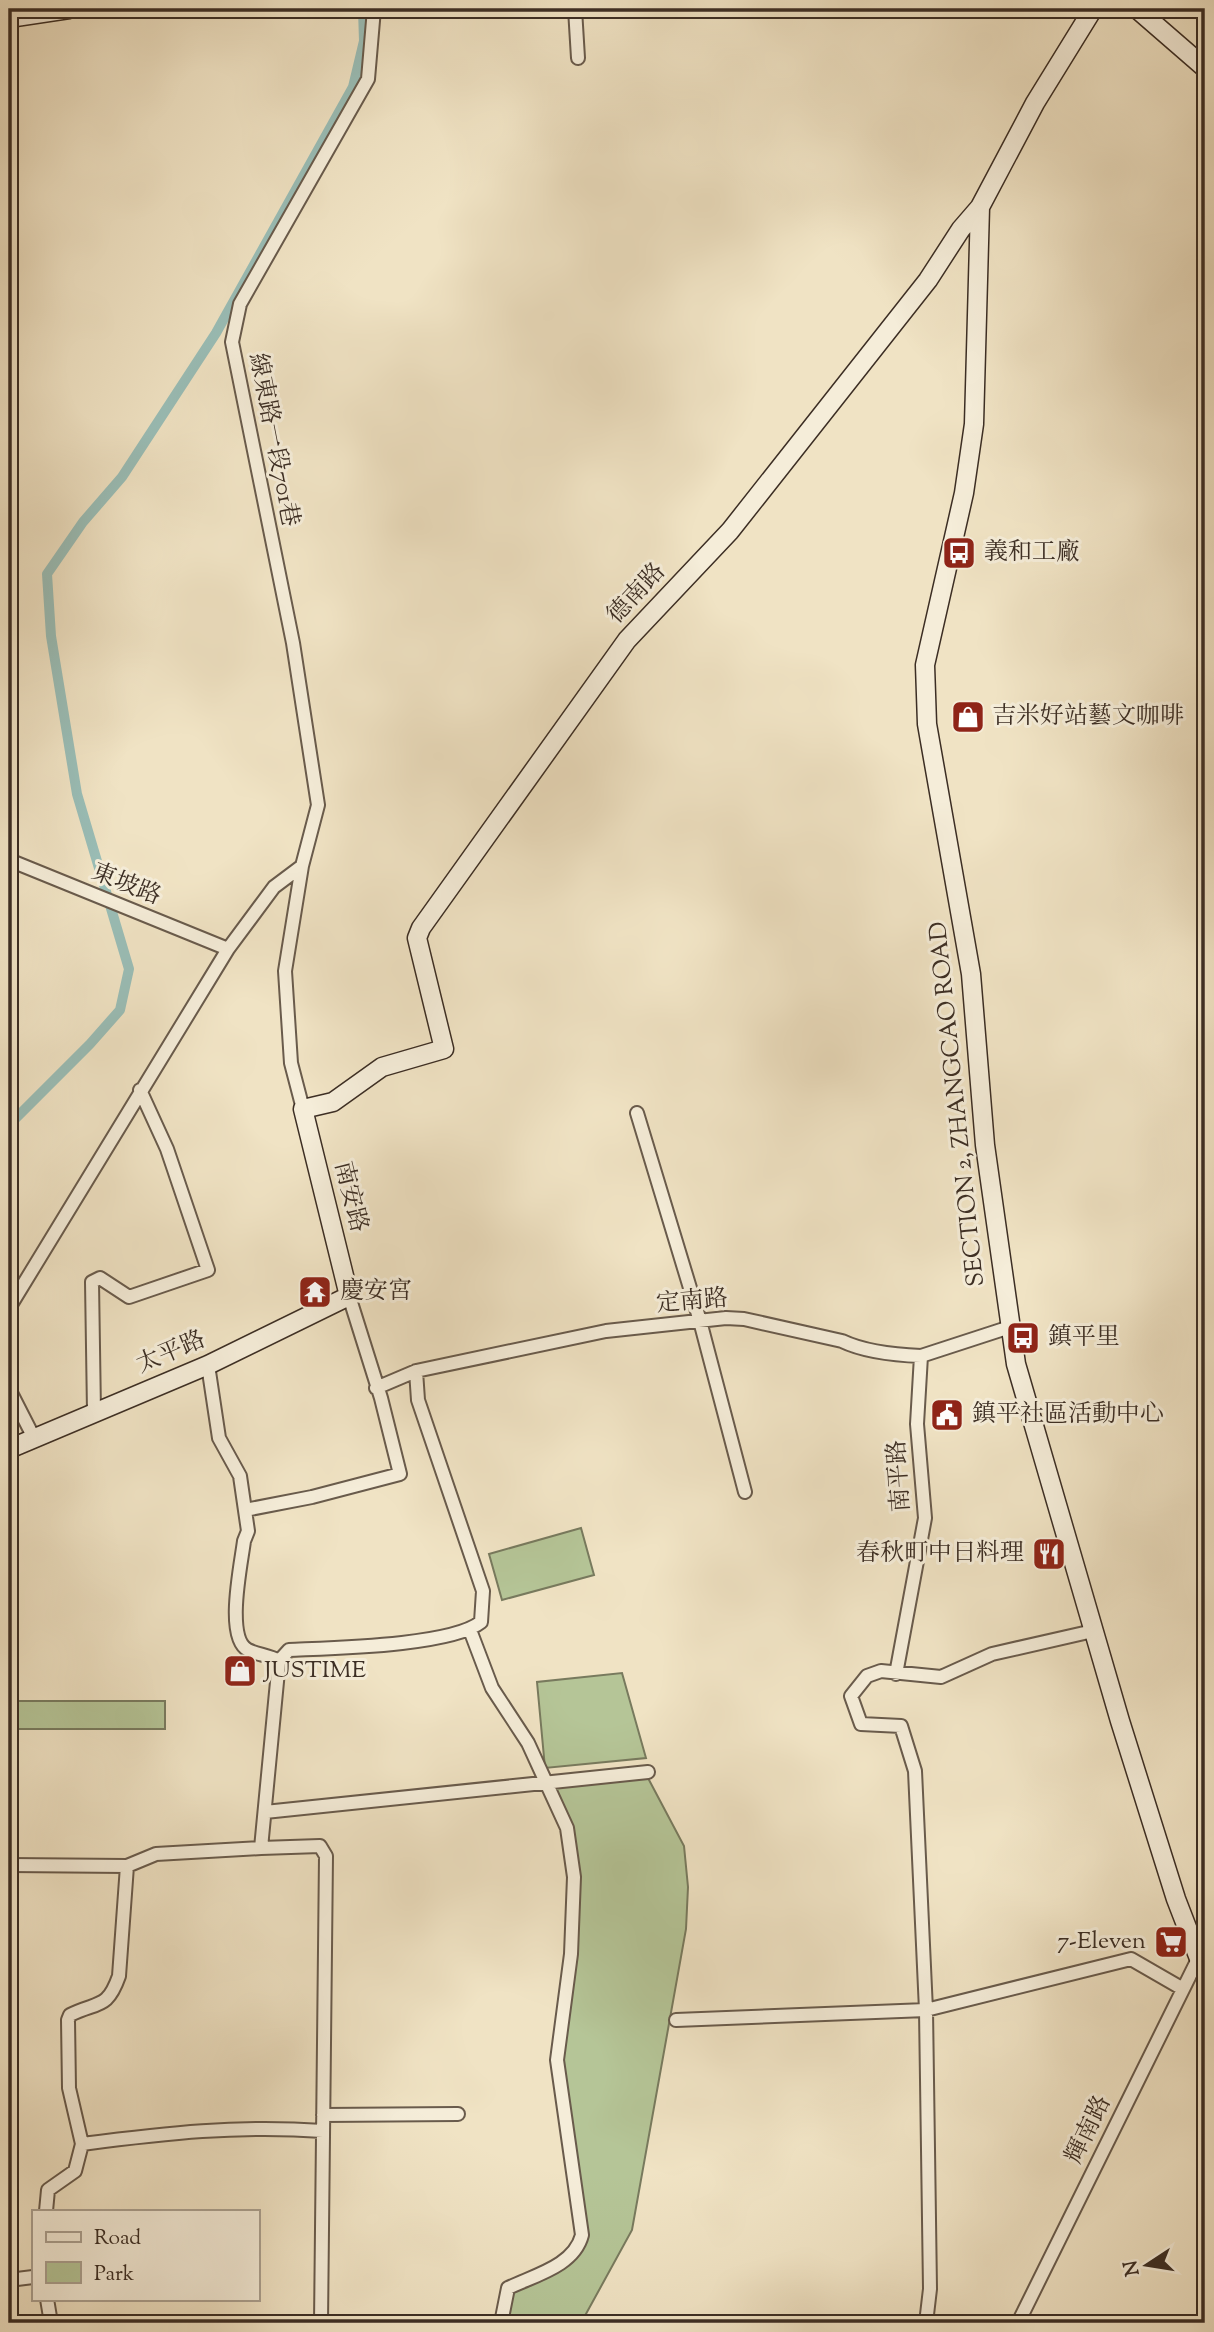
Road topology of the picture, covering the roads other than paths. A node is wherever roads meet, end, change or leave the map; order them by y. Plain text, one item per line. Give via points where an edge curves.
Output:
1 (69, 9) edge
2 (374, 9) edge
3 (575, 9) edge
4 (1093, 9) edge
5 (1137, 9) edge
6 (9, 18) edge
7 (578, 58) dead end
8 (1205, 68) edge
9 (980, 207) junction
10 (9, 860) edge
11 (302, 866) junction
12 (228, 949) junction
13 (140, 1090) junction
14 (303, 1109) junction
15 (637, 1113) dead end
16 (349, 1296) junction
17 (9, 1308) edge
18 (700, 1321) junction
19 (1010, 1327) junction
20 (921, 1356) junction
21 (208, 1365) junction
22 (416, 1371) junction
23 (376, 1388) junction
24 (9, 1389) edge
25 (94, 1412) junction
26 (33, 1436) junction
27 (9, 1449) edge
28 (745, 1492) dead end
29 (245, 1510) junction
30 (470, 1630) junction
31 (1093, 1631) junction
32 (279, 1661) junction
33 (896, 1674) junction
34 (649, 1772) dead end
35 (546, 1782) junction
36 (265, 1812) junction
37 (261, 1848) junction
38 (9, 1865) edge
39 (127, 1866) junction
40 (1199, 1957) junction
41 (1205, 1974) edge
42 (1183, 1989) junction
43 (926, 2010) junction
44 (676, 2020) dead end
45 (458, 2114) dead end
46 (323, 2115) junction
47 (323, 2131) junction
48 (82, 2144) junction
49 (46, 2210) edge
50 (32, 2277) edge
51 (9, 2280) edge
52 (47, 2300) edge
53 (51, 2323) edge
54 (321, 2323) edge
55 (500, 2323) edge
56 (926, 2323) edge
57 (1018, 2323) edge

1 - 6 street
2 - 11 street, 線東路一段701巷 via 368,79 240,304 232,342 292,643 318,805
3 - 7 street
4 - 9 street via 1035,103
5 - 8 street
9 - 14 street, 德南路 via 730,531 627,640 421,928 417,938 444,1049 382,1067 332,1102
9 - 19 street, SECTION 2, ZHANGCAO ROAD via 971,453 925,665 925,690 971,974 985,1145
10 - 12 street, 東坡路
11 - 12 street via 274,887
11 - 14 street, 線東路一段701巷 via 285,971 291,1063
12 - 13 street
13 - 17 street
13 - 25 street via 167,1149 208,1270 129,1297 100,1278 92,1282
14 - 16 street, 南安路
15 - 18 street
16 - 21 street, 太平路
16 - 23 street
18 - 20 street, 定南路 via 744,1319 854,1346
18 - 22 street, 定南路 via 606,1331
18 - 28 street
19 - 20 street, 定南路
19 - 31 street, SECTION 2, ZHANGCAO ROAD via 1016,1364
20 - 33 street, 南平路 via 917,1424 925,1518
21 - 25 street, 太平路
21 - 29 street via 219,1438 240,1476
22 - 23 street, 定南路
22 - 30 street via 418,1400 483,1591 481,1622
23 - 29 street via 400,1474
24 - 26 street
25 - 26 street, 太平路
26 - 27 street, 太平路
29 - 32 street via 248,1531 237,1638 248,1650
30 - 32 street via 398,1643 289,1650
30 - 35 street via 492,1688
31 - 33 street via 992,1654 941,1677
31 - 40 street, SECTION 2, ZHANGCAO ROAD via 1176,1899
32 - 36 street
33 - 43 street via 881,1671 867,1676 850,1696 861,1724 901,1726 915,1771
34 - 35 street
35 - 36 street
35 - 55 street via 567,1828 575,1877 557,2060 582,2235 578,2249 566,2260 508,2288
36 - 37 street
37 - 39 street via 156,1854
37 - 46 street via 320,1846 327,1856
38 - 39 street
39 - 48 street via 119,1976 113,1993 106,2002 70,2015 68,2020 69,2088
40 - 41 street, SECTION 2, ZHANGCAO ROAD
40 - 42 street, 輝南路
42 - 43 street via 1131,1959
42 - 57 street, 輝南路
43 - 44 street
43 - 56 street via 930,2289
45 - 46 street
46 - 47 street
47 - 48 street via 205,2129
47 - 54 street
48 - 49 street via 75,2171 48,2190
50 - 51 street
52 - 53 street

